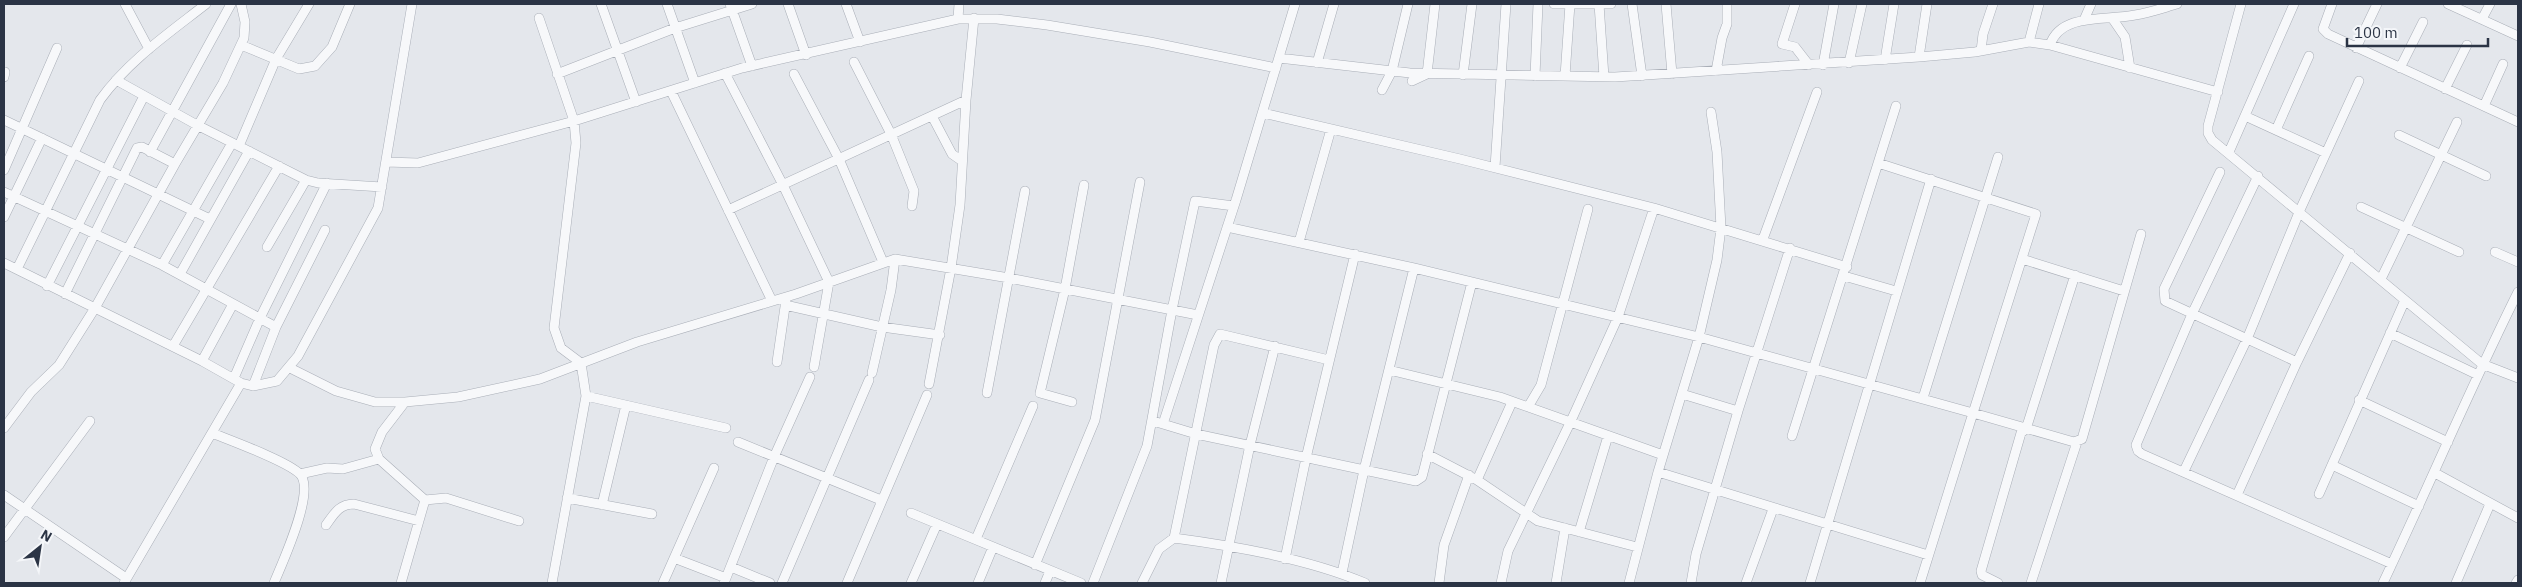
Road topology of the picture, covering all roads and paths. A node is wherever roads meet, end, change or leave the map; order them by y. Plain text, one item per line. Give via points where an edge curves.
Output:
1 (124, 4) edge
2 (206, 4) edge
3 (231, 4) edge
4 (241, 4) edge
5 (309, 4) edge
6 (350, 4) edge
7 (412, 4) edge
8 (601, 4) edge
9 (667, 4) edge
10 (752, 4) edge
11 (788, 4) edge
12 (846, 4) edge
13 (960, 4) edge
14 (1295, 4) edge
15 (1334, 4) edge
16 (1408, 4) edge
17 (1435, 4) edge
18 (1472, 4) edge
19 (1506, 4) edge
20 (1538, 4) edge
21 (1554, 4) edge
22 (1560, 4) edge
23 (1570, 4) edge
24 (1599, 4) edge
25 (1611, 4) edge
26 (1632, 4) edge
27 (1666, 4) edge
28 (1727, 4) edge
29 (1795, 4) edge
30 (1834, 4) edge
31 (1862, 4) edge
32 (1894, 4) edge
33 (1927, 4) edge
34 (1993, 4) edge
35 (2039, 4) edge
36 (2090, 4) edge
37 (2177, 4) edge
38 (2241, 4) edge
39 (2294, 4) edge
40 (2332, 4) edge
41 (2377, 4) edge
42 (2448, 4) edge
43 (2490, 4) edge
44 (731, 7) edge
45 (2157, 7) edge
46 (538, 18) dead end
47 (974, 18) junction
48 (2112, 18) junction
49 (958, 19) junction
50 (2084, 20) junction
51 (2482, 20) junction
52 (2423, 22) dead end
53 (675, 28) junction
54 (2518, 36) edge
55 (860, 42) junction
56 (2028, 42) junction
57 (241, 45) junction
58 (2050, 45) junction
59 (2467, 45) dead end
60 (57, 48) dead end
61 (2356, 48) junction
62 (149, 49) junction
63 (618, 50) junction
64 (1981, 51) junction
65 (806, 55) junction
66 (2309, 56) dead end
67 (1919, 57) junction
68 (1279, 58) junction
69 (276, 59) junction
70 (1885, 60) junction
71 (854, 62) dead end
72 (1849, 62) junction
73 (1317, 63) junction
74 (2503, 64) dead end
75 (1823, 65) junction
76 (752, 66) junction
77 (1809, 66) junction
78 (1276, 68) junction
79 (2130, 68) junction
80 (2400, 68) junction
81 (1392, 71) junction
82 (1716, 71) junction
83 (725, 73) junction
84 (558, 74) junction
85 (794, 74) dead end
86 (1427, 74) junction
87 (1463, 74) junction
88 (1672, 74) junction
89 (1500, 76) junction
90 (1535, 76) junction
91 (1565, 76) junction
92 (1642, 76) junction
93 (1604, 77) junction
94 (116, 80) junction
95 (1412, 81) dead end
96 (2359, 81) dead end
97 (694, 83) junction
98 (2445, 88) junction
99 (1382, 90) dead end
100 (671, 91) junction
101 (1817, 92) dead end
102 (2218, 92) junction
103 (144, 96) junction
104 (966, 100) junction
105 (636, 102) junction
106 (1896, 106) dead end
107 (2484, 106) junction
108 (172, 111) junction
109 (1711, 112) dead end
110 (1263, 113) junction
111 (932, 116) junction
112 (2245, 116) junction
113 (4, 120) edge
114 (574, 121) junction
115 (2457, 122) dead end
116 (2518, 122) edge
117 (197, 125) junction
118 (22, 129) junction
119 (1331, 130) junction
120 (2276, 130) junction
121 (891, 134) junction
122 (2399, 135) dead end
123 (42, 138) junction
124 (235, 144) junction
125 (249, 151) junction
126 (74, 152) junction
127 (150, 152) junction
128 (2229, 152) junction
129 (2326, 153) junction
130 (2441, 154) junction
131 (1998, 157) dead end
132 (839, 159) junction
133 (962, 161) junction
134 (386, 162) junction
135 (1878, 163) junction
136 (175, 164) junction
137 (279, 166) junction
138 (1495, 167) junction
139 (106, 168) junction
140 (4, 170) edge
141 (2220, 172) dead end
142 (122, 176) junction
143 (2258, 176) junction
144 (2486, 176) dead end
145 (1931, 179) junction
146 (306, 180) junction
147 (1140, 182) dead end
148 (327, 184) junction
149 (783, 185) junction
150 (1084, 185) dead end
151 (382, 187) junction
152 (1025, 191) dead end
153 (4, 192) edge
154 (159, 194) junction
155 (14, 196) junction
156 (1985, 196) junction
157 (912, 206) dead end
158 (1234, 206) junction
159 (2362, 207) dead end
160 (1654, 208) junction
161 (1588, 209) dead end
162 (45, 210) junction
163 (728, 210) junction
164 (2300, 210) junction
165 (193, 211) junction
166 (4, 217) edge
167 (210, 219) junction
168 (78, 226) junction
169 (1227, 227) junction
170 (1721, 228) junction
171 (2406, 228) junction
172 (325, 230) dead end
173 (95, 233) junction
174 (2141, 234) dead end
175 (1763, 240) junction
176 (1299, 242) junction
177 (267, 247) dead end
178 (1790, 248) junction
179 (127, 249) junction
180 (2459, 252) dead end
181 (2495, 252) dead end
182 (2350, 253) junction
183 (1355, 254) junction
184 (895, 259) junction
185 (2022, 259) junction
186 (883, 262) junction
187 (2518, 262) edge
188 (4, 263) edge
189 (162, 265) junction
190 (951, 268) junction
191 (1414, 268) junction
192 (16, 269) junction
193 (1845, 271) junction
194 (180, 274) junction
195 (2075, 275) junction
196 (1009, 278) junction
197 (2381, 279) junction
198 (829, 282) junction
199 (1472, 282) junction
200 (47, 286) junction
201 (207, 288) junction
202 (1065, 289) junction
203 (1896, 291) junction
204 (2124, 291) junction
205 (2518, 292) edge
206 (64, 294) junction
207 (1119, 299) junction
208 (2405, 300) junction
209 (786, 301) junction
210 (772, 302) junction
211 (233, 304) junction
212 (1564, 304) junction
213 (95, 308) junction
214 (1172, 310) junction
215 (2192, 314) junction
216 (823, 315) junction
217 (1198, 315) junction
218 (1618, 317) junction
219 (260, 318) junction
220 (276, 327) junction
221 (882, 328) junction
222 (2390, 333) junction
223 (940, 335) junction
224 (1699, 337) junction
225 (2247, 339) junction
226 (173, 346) junction
227 (1275, 346) junction
228 (1757, 353) junction
229 (1329, 360) junction
230 (202, 361) junction
231 (777, 362) dead end
232 (2297, 362) junction
233 (581, 363) junction
234 (2482, 364) junction
235 (814, 367) dead end
236 (290, 368) junction
237 (1813, 368) junction
238 (1388, 370) junction
239 (2478, 374) junction
240 (810, 378) dead end
241 (2518, 378) edge
242 (237, 380) junction
243 (929, 384) dead end
244 (1446, 384) junction
245 (1869, 384) junction
246 (253, 386) junction
247 (987, 393) dead end
248 (1682, 394) junction
249 (927, 395) dead end
250 (586, 396) junction
251 (1924, 398) junction
252 (2359, 400) junction
253 (405, 402) junction
254 (1072, 402) dead end
255 (1512, 402) junction
256 (626, 405) junction
257 (1033, 406) dead end
258 (1528, 407) junction
259 (1738, 411) junction
260 (1973, 413) junction
261 (90, 421) dead end
262 (1153, 421) junction
263 (1570, 423) junction
264 (1163, 424) junction
265 (4, 428) edge
266 (726, 428) dead end
267 (2026, 429) junction
268 (212, 433) junction
269 (1196, 434) junction
270 (1608, 436) junction
271 (1792, 436) dead end
272 (738, 442) dead end
273 (2077, 442) junction
274 (2448, 442) junction
275 (1250, 445) junction
276 (1427, 454) junction
277 (1663, 454) junction
278 (774, 457) junction
279 (1306, 458) junction
280 (379, 459) junction
281 (2332, 465) junction
282 (714, 468) dead end
283 (1364, 470) junction
284 (2184, 471) junction
285 (1658, 472) junction
286 (2435, 473) junction
287 (300, 474) junction
288 (826, 477) junction
289 (1473, 478) junction
290 (1716, 490) junction
291 (2319, 494) dead end
292 (4, 495) edge
293 (2237, 495) junction
294 (567, 498) junction
295 (425, 500) junction
296 (881, 500) junction
297 (2490, 504) junction
298 (602, 505) junction
299 (2418, 506) junction
300 (1773, 509) junction
301 (25, 510) junction
302 (911, 513) dead end
303 (652, 514) dead end
304 (1526, 514) junction
305 (2518, 518) edge
306 (419, 521) junction
307 (520, 521) dead end
308 (1828, 523) junction
309 (937, 524) junction
310 (326, 525) dead end
311 (1565, 528) junction
312 (1580, 532) junction
313 (4, 537) edge
314 (1174, 538) junction
315 (976, 539) junction
316 (993, 547) junction
317 (1637, 547) junction
318 (1228, 548) junction
319 (1928, 555) junction
320 (674, 558) junction
321 (1285, 559) junction
322 (2392, 564) junction
323 (1035, 565) junction
324 (730, 567) junction
325 (1050, 571) junction
326 (1342, 573) junction
327 (2518, 580) edge
328 (125, 581) edge
329 (725, 581) edge
330 (274, 583) edge
331 (401, 583) edge
332 (552, 583) edge
333 (663, 583) edge
334 (770, 583) edge
335 (782, 583) edge
336 (847, 583) edge
337 (911, 583) edge
338 (978, 583) edge
339 (1045, 583) edge
340 (1081, 583) edge
341 (1093, 583) edge
342 (1142, 583) edge
343 (1220, 583) edge
344 (1365, 583) edge
345 (1439, 583) edge
346 (1500, 583) edge
347 (1556, 583) edge
348 (1628, 583) edge
349 (1690, 583) edge
350 (1746, 583) edge
351 (1810, 583) edge
352 (1920, 583) edge
353 (1998, 583) edge
354 (2032, 583) edge
355 (2383, 583) edge
356 (2456, 583) edge
357 (2516, 583) edge

1 - 62 street
2 - 62 street
3 - 108 street
4 - 57 street via 244,22
5 - 69 street
6 - 69 street via 332,47 315,66 299,69
7 - 134 street
8 - 63 street
9 - 53 street
10 - 44 street
11 - 65 street
12 - 55 street
13 - 49 street
14 - 68 street
15 - 73 street
16 - 81 street
17 - 86 street
18 - 87 street
19 - 89 street
20 - 90 street
21 - 22 street
22 - 23 street
23 - 24 street
23 - 91 street
24 - 25 street
24 - 93 street
26 - 92 street
27 - 88 street
28 - 82 street via 1727,24
29 - 77 street via 1782,44 1795,47
30 - 75 street
31 - 72 street
32 - 70 street
33 - 67 street
34 - 64 street
35 - 56 street
36 - 50 street
37 - 45 street
38 - 102 street
39 - 112 street
40 - 61 street via 2323,29
41 - 61 street
42 - 51 street
43 - 51 street
44 - 53 street
44 - 76 street
45 - 48 street via 2135,16
46 - 84 street
47 - 49 street
47 - 78 street via 1047,25 1150,42
47 - 104 street
48 - 50 street
48 - 79 street via 2125,38
49 - 55 street
50 - 58 street via 2059,30
51 - 54 street
52 - 80 street
53 - 63 street
53 - 97 street
55 - 65 street
56 - 58 street
56 - 64 street
57 - 69 street
57 - 117 street via 223,83
58 - 79 street
59 - 98 street
60 - 118 street
61 - 80 street
62 - 94 street
63 - 84 street
63 - 105 street
64 - 67 street
65 - 76 street
66 - 120 street
67 - 70 street
68 - 73 street
68 - 78 street
69 - 124 street
70 - 72 street
71 - 121 street
72 - 75 street
73 - 81 street
74 - 107 street
75 - 77 street
76 - 83 street
77 - 82 street
78 - 110 street
79 - 102 street
80 - 98 street
81 - 86 street
81 - 99 street
82 - 88 street
83 - 97 street
83 - 149 street
84 - 114 street
85 - 132 street
86 - 87 street
86 - 95 street
87 - 89 street
88 - 92 street
89 - 90 street
89 - 138 street
90 - 91 street
91 - 93 street
92 - 93 street
94 - 103 street
94 - 126 street via 100,100
96 - 129 street
97 - 100 street
98 - 107 street
100 - 105 street
100 - 163 street
101 - 175 street
102 - 128 street via 2208,133
103 - 108 street
103 - 139 street
104 - 111 street
104 - 133 street
105 - 114 street
106 - 135 street
107 - 116 street
108 - 117 street
108 - 127 street
109 - 170 street via 1717,152
110 - 119 street
110 - 158 street
111 - 121 street
111 - 133 street via 952,154
112 - 120 street
112 - 128 street
113 - 118 street
114 - 134 street via 418,163
114 - 233 street via 575,162 554,328 561,348
115 - 130 street
117 - 124 street
117 - 136 street
118 - 123 street
118 - 140 street
119 - 138 street
119 - 176 street
120 - 129 street
121 - 132 street
121 - 157 street via 914,191
122 - 130 street
123 - 126 street
123 - 155 street
124 - 125 street
124 - 165 street
125 - 137 street
125 - 167 street
126 - 139 street
126 - 162 street
127 - 136 street
127 - 142 street via 137,148
128 - 143 street
129 - 164 street
130 - 144 street
130 - 171 street
131 - 156 street
132 - 149 street
132 - 186 street
133 - 190 street
134 - 151 street
135 - 145 street
135 - 193 street
136 - 154 street
137 - 146 street
137 - 201 street
138 - 160 street
139 - 142 street
139 - 168 street
141 - 215 street via 2164,289 2165,301
142 - 154 street
142 - 173 street
143 - 164 street
143 - 215 street
145 - 156 street
145 - 203 street
146 - 148 street
146 - 177 street
147 - 207 street
148 - 151 street
148 - 219 street
149 - 163 street
149 - 198 street
150 - 202 street
151 - 236 street via 378,208 369,227
152 - 196 street
153 - 155 street
154 - 165 street
154 - 179 street
155 - 162 street
155 - 166 street
156 - 185 street via 2036,214
156 - 251 street
158 - 169 street
158 - 214 street via 1195,200
159 - 171 street
160 - 170 street
160 - 218 street
161 - 212 street
162 - 168 street
162 - 192 street
163 - 210 street
164 - 182 street
164 - 225 street
165 - 167 street
165 - 189 street
167 - 194 street
168 - 173 street
168 - 200 street
169 - 176 street
169 - 217 street
170 - 175 street
170 - 224 street
171 - 180 street
171 - 197 street
172 - 220 street
173 - 179 street
173 - 206 street
174 - 204 street
175 - 178 street
176 - 183 street
178 - 193 street
178 - 228 street
179 - 189 street
179 - 213 street
181 - 187 street
182 - 197 street
182 - 232 street
183 - 191 street
183 - 229 street
184 - 186 street
184 - 190 street
184 - 221 street
185 - 195 street
185 - 260 street
186 - 198 street
188 - 192 street
189 - 194 street
190 - 196 street
190 - 223 street
191 - 199 street
191 - 238 street
192 - 200 street
193 - 203 street
193 - 237 street
194 - 201 street
195 - 204 street
195 - 267 street
196 - 202 street
196 - 247 street
197 - 208 street
198 - 209 street
198 - 216 street
199 - 212 street
199 - 244 street
200 - 206 street
201 - 211 street
201 - 226 street
202 - 207 street
202 - 254 street via 1040,393
203 - 245 street
204 - 273 street via 2082,439
205 - 234 street
206 - 213 street
207 - 214 street
207 - 323 street via 1095,420
208 - 222 street
208 - 234 street
209 - 210 street
209 - 216 street
209 - 231 street
210 - 233 street via 638,342
211 - 219 street
211 - 230 street
212 - 218 street
212 - 258 street via 1541,385
213 - 226 street
213 - 265 street via 59,365 31,392
214 - 217 street
214 - 262 street
215 - 225 street
215 - 284 street via 2136,445 2142,454
216 - 221 street
216 - 235 street
217 - 264 street
218 - 224 street
218 - 263 street
219 - 220 street
219 - 242 street
220 - 246 street
221 - 223 street
221 - 288 street via 870,377
222 - 239 street
222 - 252 street
223 - 243 street
224 - 228 street
224 - 248 street
225 - 232 street
225 - 284 street
226 - 230 street
227 - 229 street
227 - 269 street via 1220,334 1214,345
227 - 275 street
228 - 237 street
228 - 259 street
229 - 279 street
230 - 242 street
232 - 293 street
233 - 250 street
233 - 253 street via 540,379 501,388 458,397
234 - 239 street
234 - 241 street
236 - 246 street via 277,381
236 - 253 street via 313,381 356,397 375,402
237 - 245 street
237 - 271 street
238 - 244 street
238 - 283 street
239 - 274 street
240 - 278 street
242 - 246 street
242 - 268 street
244 - 255 street
244 - 276 street
245 - 251 street
245 - 308 street
248 - 259 street
248 - 277 street
249 - 296 street
250 - 256 street
250 - 294 street
251 - 260 street
252 - 274 street
252 - 281 street
253 - 280 street via 377,441 375,449
255 - 258 street
255 - 289 street
256 - 266 street
256 - 298 street
257 - 315 street
258 - 263 street
259 - 290 street
260 - 267 street
260 - 319 street
261 - 301 street
262 - 264 street
262 - 341 street via 1132,488
263 - 270 street
263 - 304 street
264 - 269 street
267 - 273 street
267 - 353 street via 2021,433 1981,571 1982,575
268 - 287 street
268 - 328 street
269 - 275 street
269 - 314 street
270 - 277 street
270 - 312 street
272 - 278 street
273 - 354 street
274 - 286 street
275 - 279 street
275 - 318 street
276 - 283 street via 1422,477 1416,481
276 - 289 street
277 - 285 street
278 - 288 street
278 - 324 street
279 - 283 street
279 - 321 street
280 - 287 street via 343,469 327,468
280 - 295 street
281 - 291 street
281 - 299 street
282 - 320 street
283 - 326 street
284 - 293 street
285 - 290 street
285 - 317 street
286 - 297 street
286 - 299 street
287 - 330 street via 305,482 305,492
288 - 296 street
288 - 335 street
289 - 304 street
289 - 345 street via 1444,545
290 - 300 street
290 - 349 street
292 - 301 street
293 - 322 street
294 - 298 street
294 - 332 street
295 - 306 street
295 - 307 street via 446,498
296 - 336 street
297 - 305 street
297 - 356 street
298 - 303 street
299 - 322 street
300 - 308 street
300 - 350 street
301 - 313 street
301 - 328 street
302 - 309 street
304 - 311 street via 1538,521
304 - 346 street via 1508,551
306 - 310 street via 346,504
306 - 331 street
308 - 319 street
308 - 351 street
309 - 315 street
309 - 337 street
311 - 312 street
311 - 347 street
312 - 317 street
314 - 318 street
314 - 342 street via 1159,549
315 - 316 street
316 - 323 street
316 - 338 street
317 - 348 street
318 - 321 street
318 - 343 street
319 - 352 street
320 - 329 street
320 - 333 street
321 - 326 street
322 - 355 street
323 - 325 street
324 - 329 street
324 - 334 street
325 - 339 street
325 - 340 street
326 - 344 street
327 - 357 street

